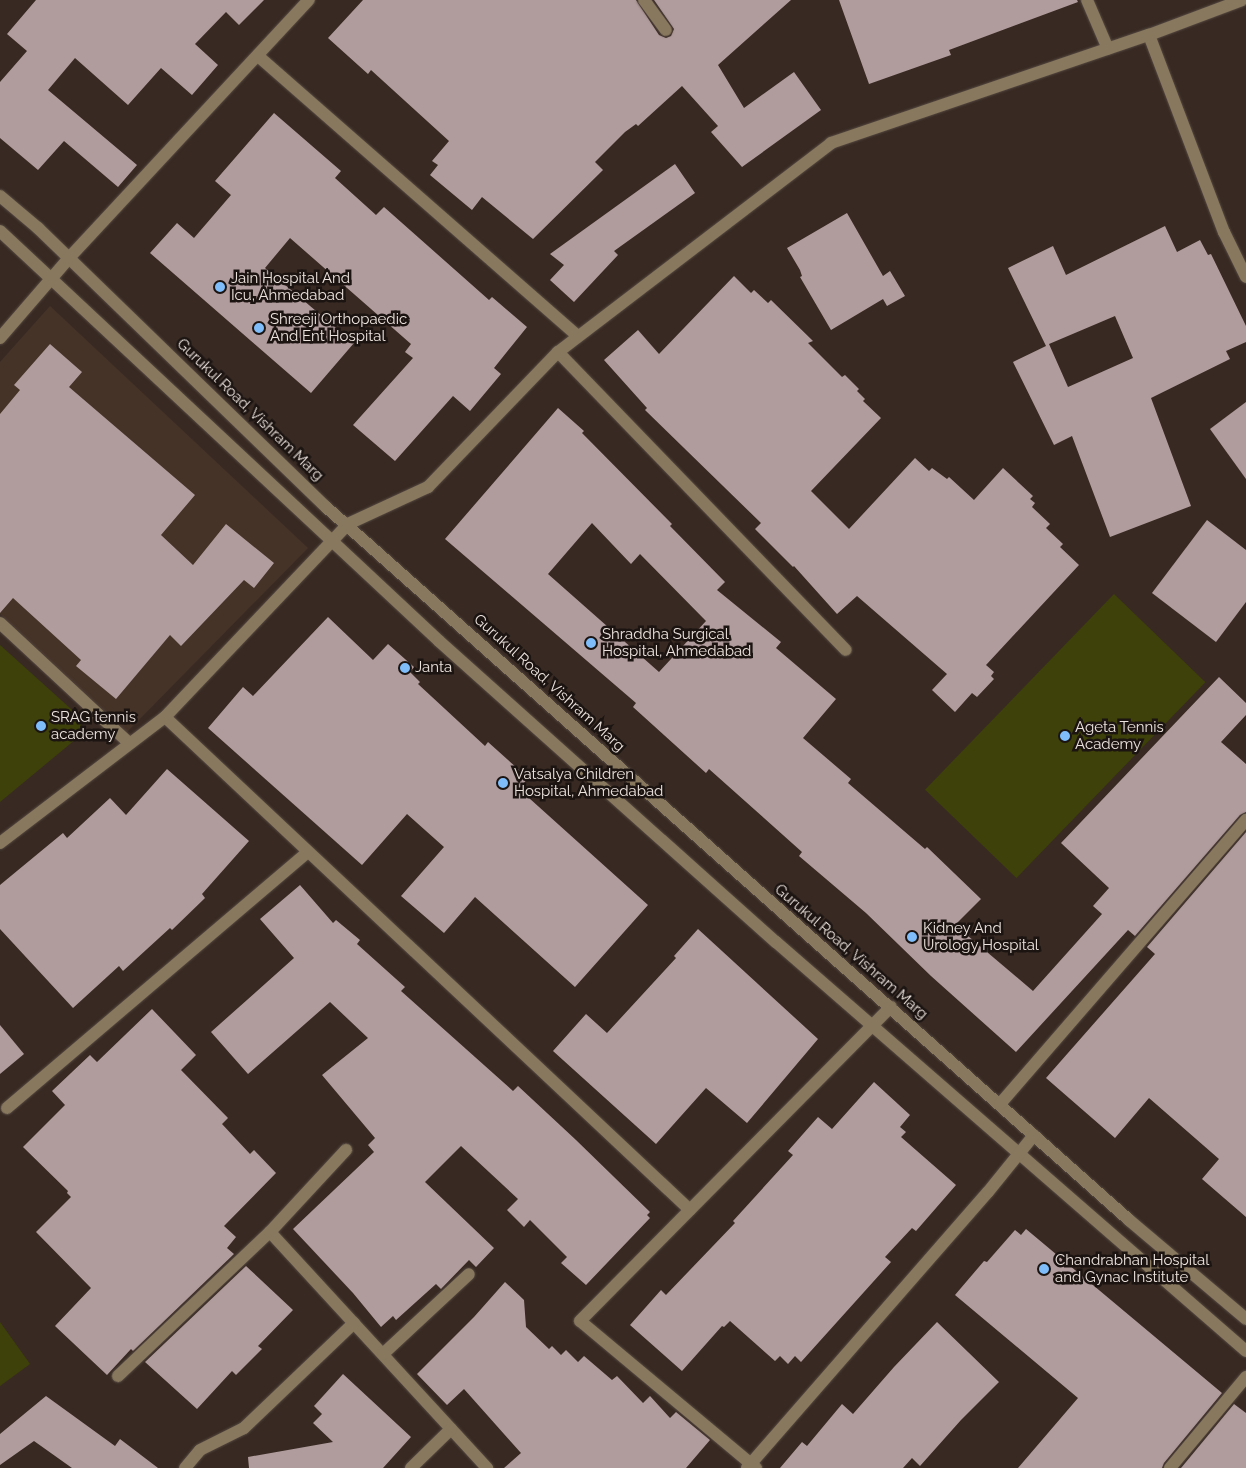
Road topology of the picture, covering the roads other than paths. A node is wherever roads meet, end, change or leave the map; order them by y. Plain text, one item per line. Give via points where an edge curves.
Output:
1 (309, 0) edge
2 (644, 0) edge
3 (1087, 0) edge
4 (1242, 0) edge
5 (666, 30) dead end
6 (1149, 35) junction
7 (1108, 49) junction
8 (258, 56) junction
9 (0, 196) edge
10 (0, 231) edge
11 (70, 258) junction
12 (1246, 277) edge
13 (52, 278) junction
14 (578, 336) junction
15 (0, 338) edge
16 (558, 352) junction
17 (348, 524) junction
18 (332, 542) junction
19 (0, 623) edge
20 (846, 650) dead end
21 (164, 717) junction
22 (129, 743) junction
23 (1246, 820) edge
24 (0, 843) edge
25 (307, 853) junction
26 (891, 1007) junction
27 (873, 1026) junction
28 (1000, 1104) junction
29 (7, 1108) dead end
30 (1034, 1135) junction
31 (346, 1150) dead end
32 (1020, 1155) junction
33 (690, 1210) junction
34 (270, 1232) junction
35 (469, 1274) dead end
36 (1246, 1319) edge
37 (354, 1323) junction
38 (1246, 1351) edge
39 (382, 1354) junction
40 (118, 1376) dead end
41 (1246, 1377) edge
42 (451, 1429) junction
43 (751, 1467) edge
44 (185, 1468) edge
45 (411, 1468) edge
46 (487, 1468) edge
47 (1170, 1468) edge

1 - 8 street
2 - 5 street
3 - 7 street
4 - 6 street
6 - 7 street
6 - 12 street via 1224,232
7 - 14 street via 831,143
8 - 11 street
8 - 14 street
9 - 11 street, Gurukul Road, Vishram Marg
10 - 13 street
11 - 13 street
11 - 17 street, Gurukul Road, Vishram Marg via 326,507
13 - 15 street
13 - 18 street
14 - 16 street
16 - 17 street via 428,487
16 - 20 street
17 - 18 street
17 - 26 street, Gurukul Road, Vishram Marg
18 - 21 street
18 - 27 street
19 - 22 street
21 - 22 street
21 - 25 street
22 - 24 street
23 - 28 street
25 - 29 street
25 - 33 street
26 - 27 street
26 - 28 street, Gurukul Road, Vishram Marg
27 - 32 street
27 - 33 street
28 - 30 street, Gurukul Road, Vishram Marg
30 - 32 street
30 - 36 street, Gurukul Road, Vishram Marg
31 - 34 street
32 - 38 street
32 - 43 street
33 - 43 street via 580,1321
34 - 37 street
34 - 40 street
35 - 39 street
37 - 39 street
37 - 44 street via 244,1428 200,1450
39 - 42 street
41 - 47 street
42 - 45 street
42 - 46 street

